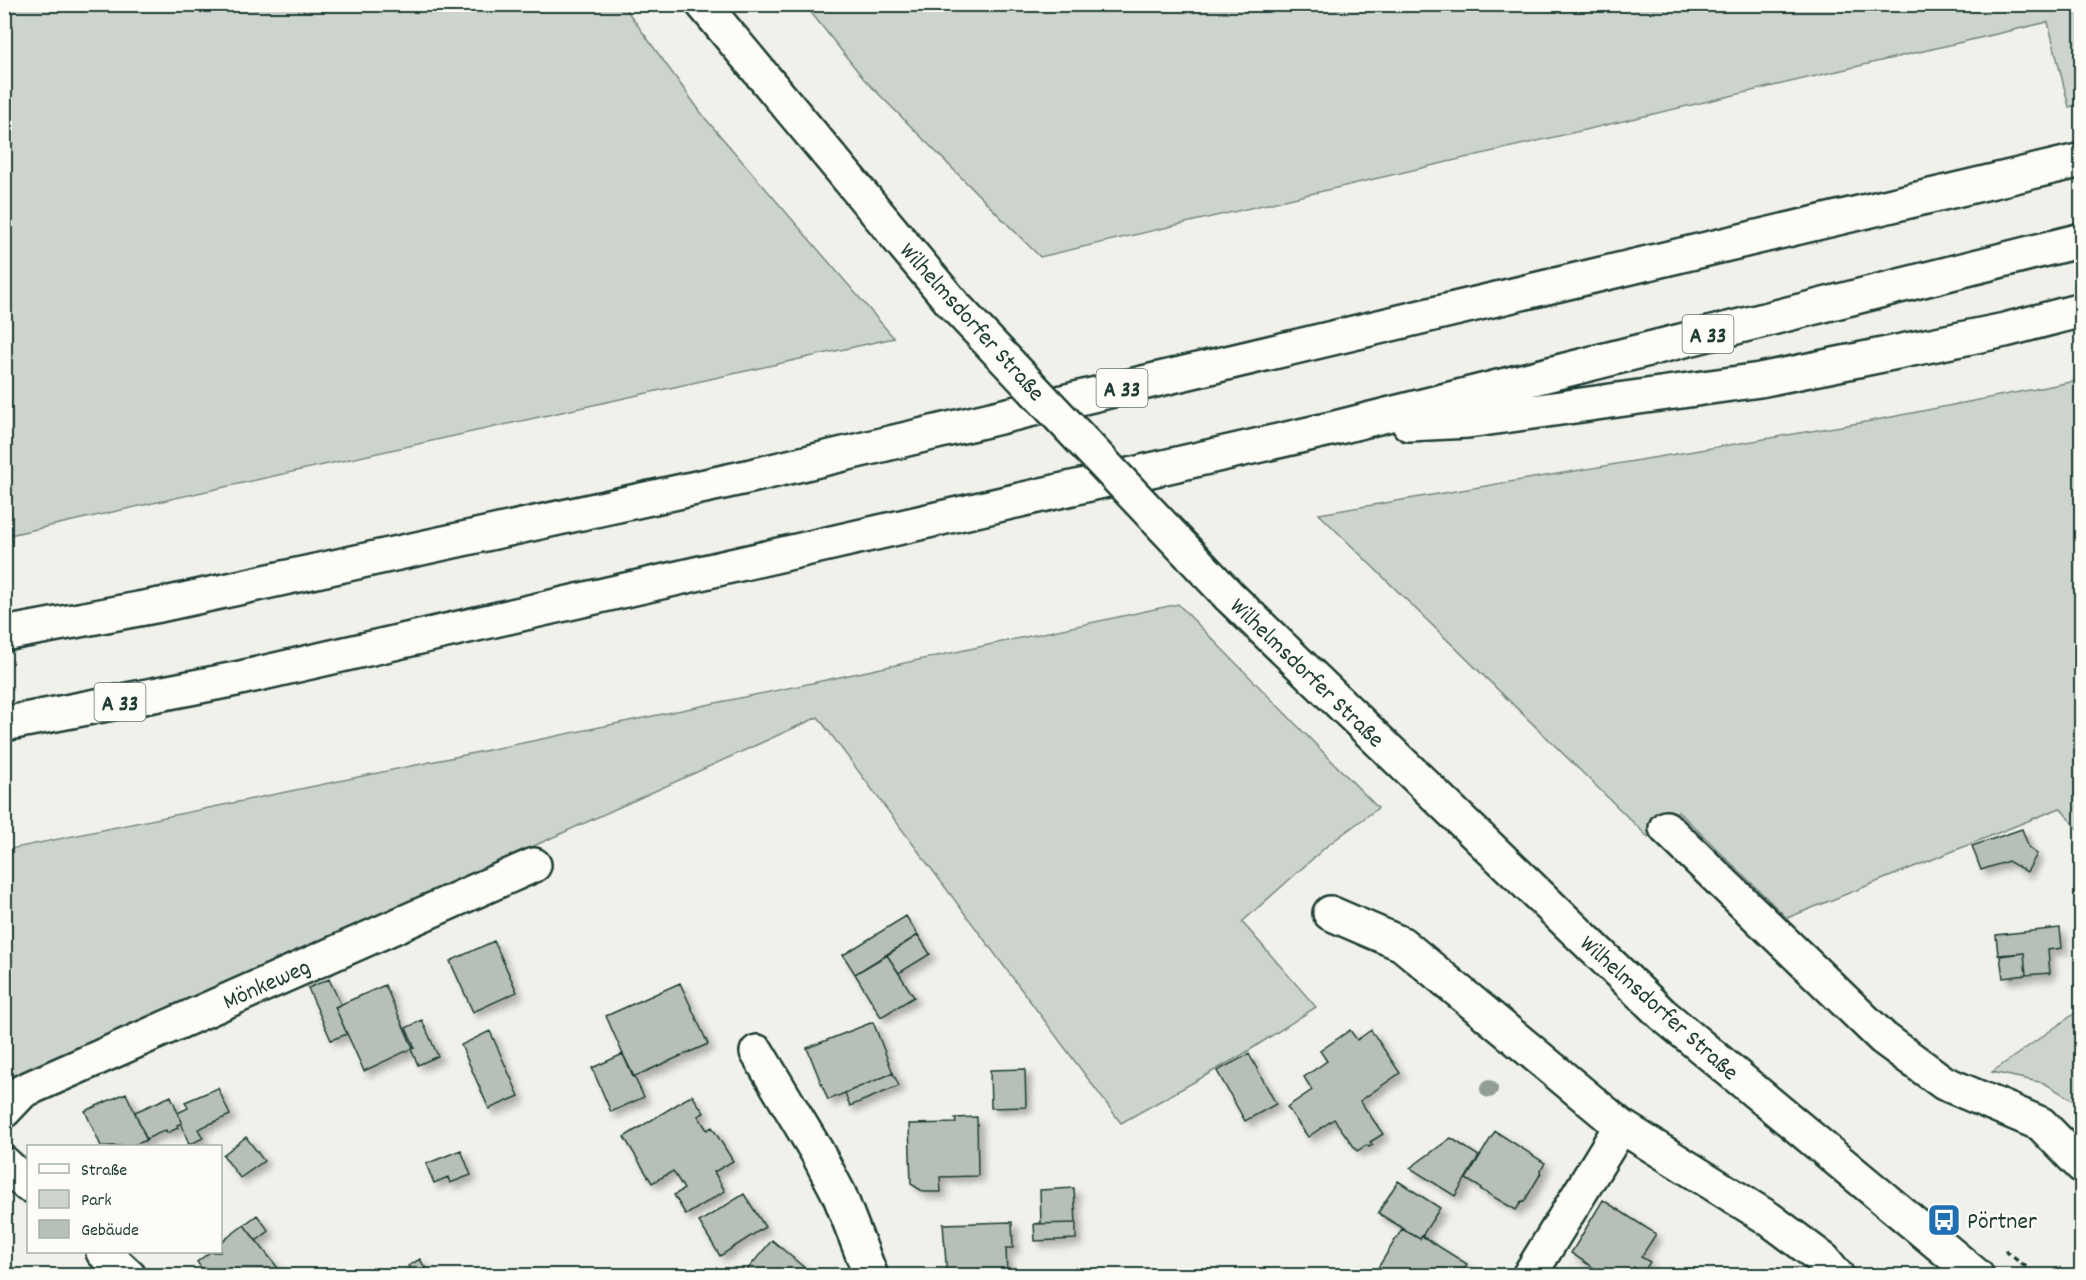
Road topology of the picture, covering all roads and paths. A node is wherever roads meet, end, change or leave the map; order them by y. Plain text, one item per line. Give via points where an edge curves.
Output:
1 (703, 4) edge
2 (2082, 160) edge
3 (2082, 240) edge
4 (2082, 310) edge
5 (1335, 428) junction
6 (4, 634) edge
7 (4, 724) edge
8 (1666, 828) dead end
9 (534, 865) dead end
10 (1330, 913) dead end
11 (757, 1052) dead end
12 (4, 1111) edge
13 (1621, 1126) junction
14 (4, 1163) edge
15 (2082, 1166) edge
16 (27, 1184) edge
17 (2000, 1245) dead end
18 (104, 1253) edge
19 (129, 1275) edge
20 (871, 1275) edge
21 (1529, 1275) edge
22 (1837, 1275) edge
23 (1977, 1275) edge
24 (2037, 1275) edge

1 - 23 main road, Wilhelmsdorfer Straße, bridge via 953,303 1228,596 1662,1014
2 - 6 main road, A 33 via 751,476 160,605
3 - 5 main road, A 33
4 - 5 main road via 2005,330 1760,380 1468,421
5 - 7 main road, A 33 via 236,679
8 - 15 main road via 1883,1038 1944,1083 2041,1124
9 - 12 main road, Mönkeweg via 23,1091
10 - 13 main road via 1402,944
11 - 20 main road via 839,1194
13 - 21 main road
13 - 22 main road via 1767,1218 1824,1260
14 - 16 main road
17 - 24 path
18 - 19 main road

